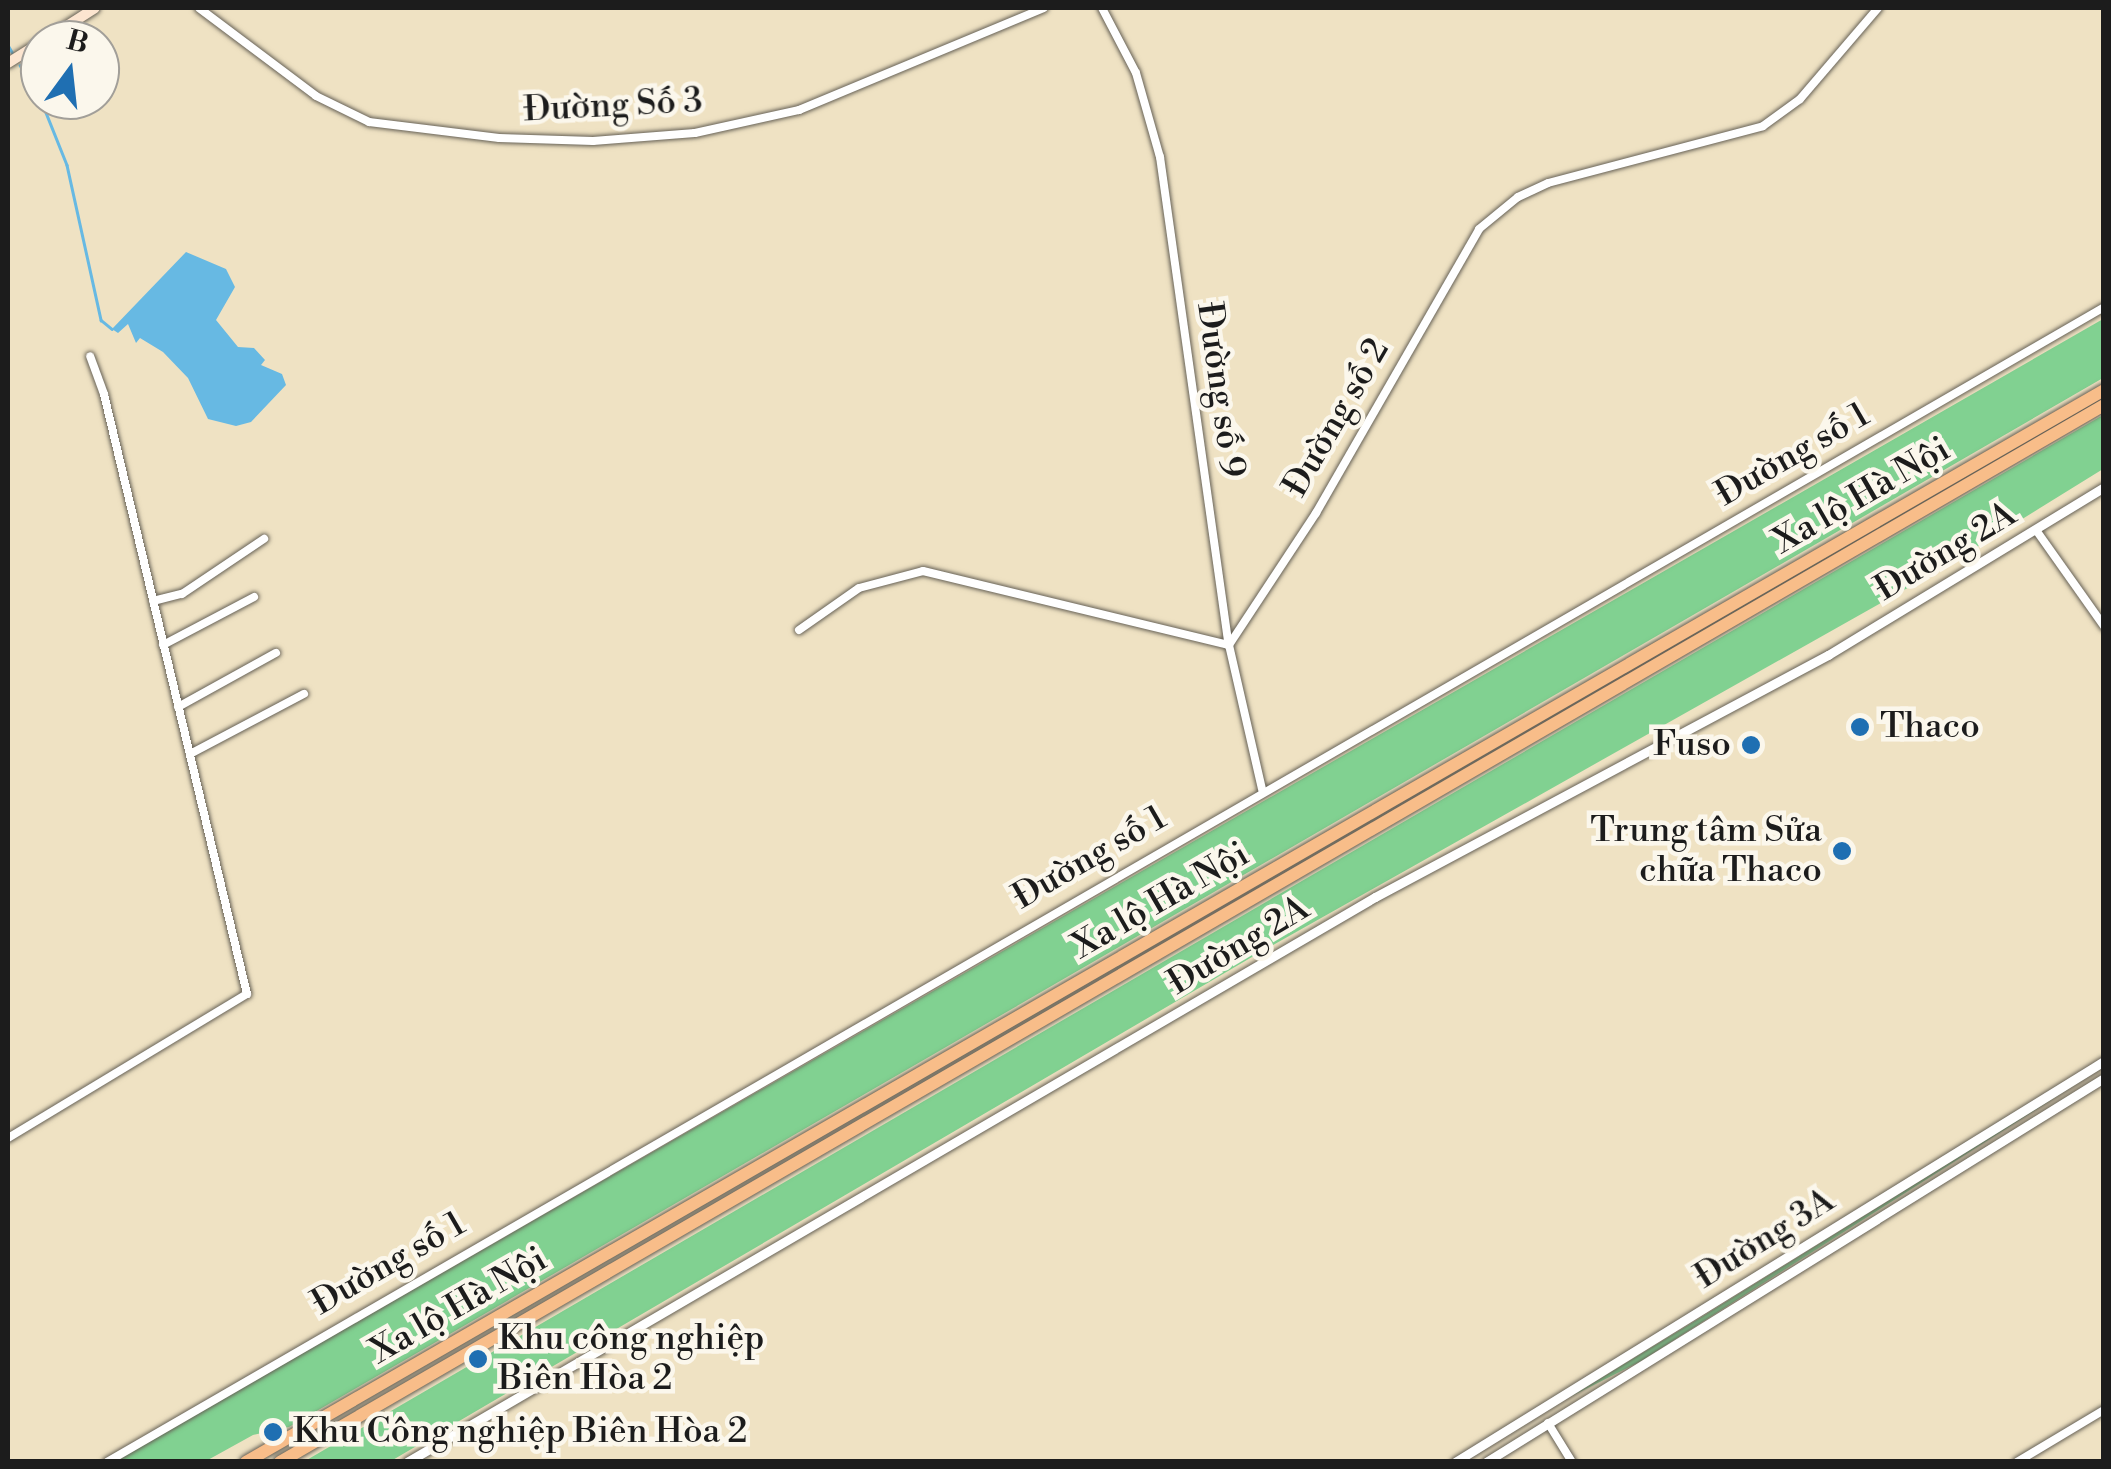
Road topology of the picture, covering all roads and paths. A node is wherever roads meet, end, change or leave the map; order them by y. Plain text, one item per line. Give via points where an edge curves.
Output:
1 (199, 8) edge
2 (1044, 8) edge
3 (1102, 8) edge
4 (1878, 8) edge
5 (2104, 307) edge
6 (90, 356) dead end
7 (2104, 390) edge
8 (2104, 405) edge
9 (2104, 487) edge
10 (2036, 530) junction
11 (264, 539) dead end
12 (254, 597) dead end
13 (153, 601) junction
14 (2104, 626) edge
15 (799, 630) dead end
16 (164, 645) junction
17 (1229, 646) junction
18 (276, 654) dead end
19 (304, 694) dead end
20 (178, 707) junction
21 (190, 754) junction
22 (1262, 789) junction
23 (2104, 1061) edge
24 (2104, 1078) edge
25 (8, 1138) edge
26 (1540, 1410) junction
27 (2104, 1410) edge
28 (1548, 1422) junction
29 (107, 1462) edge
30 (246, 1462) edge
31 (280, 1462) edge
32 (407, 1462) edge
33 (1454, 1462) edge
34 (1486, 1462) edge
35 (1572, 1462) edge
36 (2017, 1462) edge

1 - 2 street, Đường Số 3 via 316,96 368,122 593,142 695,133 799,110
3 - 17 street, Đường số 9 via 1136,73 1160,157
4 - 17 street, Đường số 2 via 1800,99 1763,126 1548,183 1479,229 1316,514
5 - 22 street, Đường số 1
6 - 13 street
7 - 30 highway, Xa lộ Hà Nội
8 - 31 highway, Xa lộ Hà Nội
9 - 10 street, Đường 2A
10 - 14 street
10 - 32 street, Đường 2A via 1828,655 1376,896
11 - 13 street via 182,594
12 - 16 street
13 - 16 street
15 - 17 street via 859,588 923,571
16 - 20 street
17 - 22 street, Đường số 9
18 - 20 street
19 - 21 street
20 - 21 street
21 - 25 street via 246,999
22 - 29 street, Đường số 1
23 - 26 street, Đường 3A
24 - 28 street, Đường 3A
26 - 28 street
26 - 33 street, Đường 3A
27 - 36 street
28 - 34 street, Đường 3A
28 - 35 street

